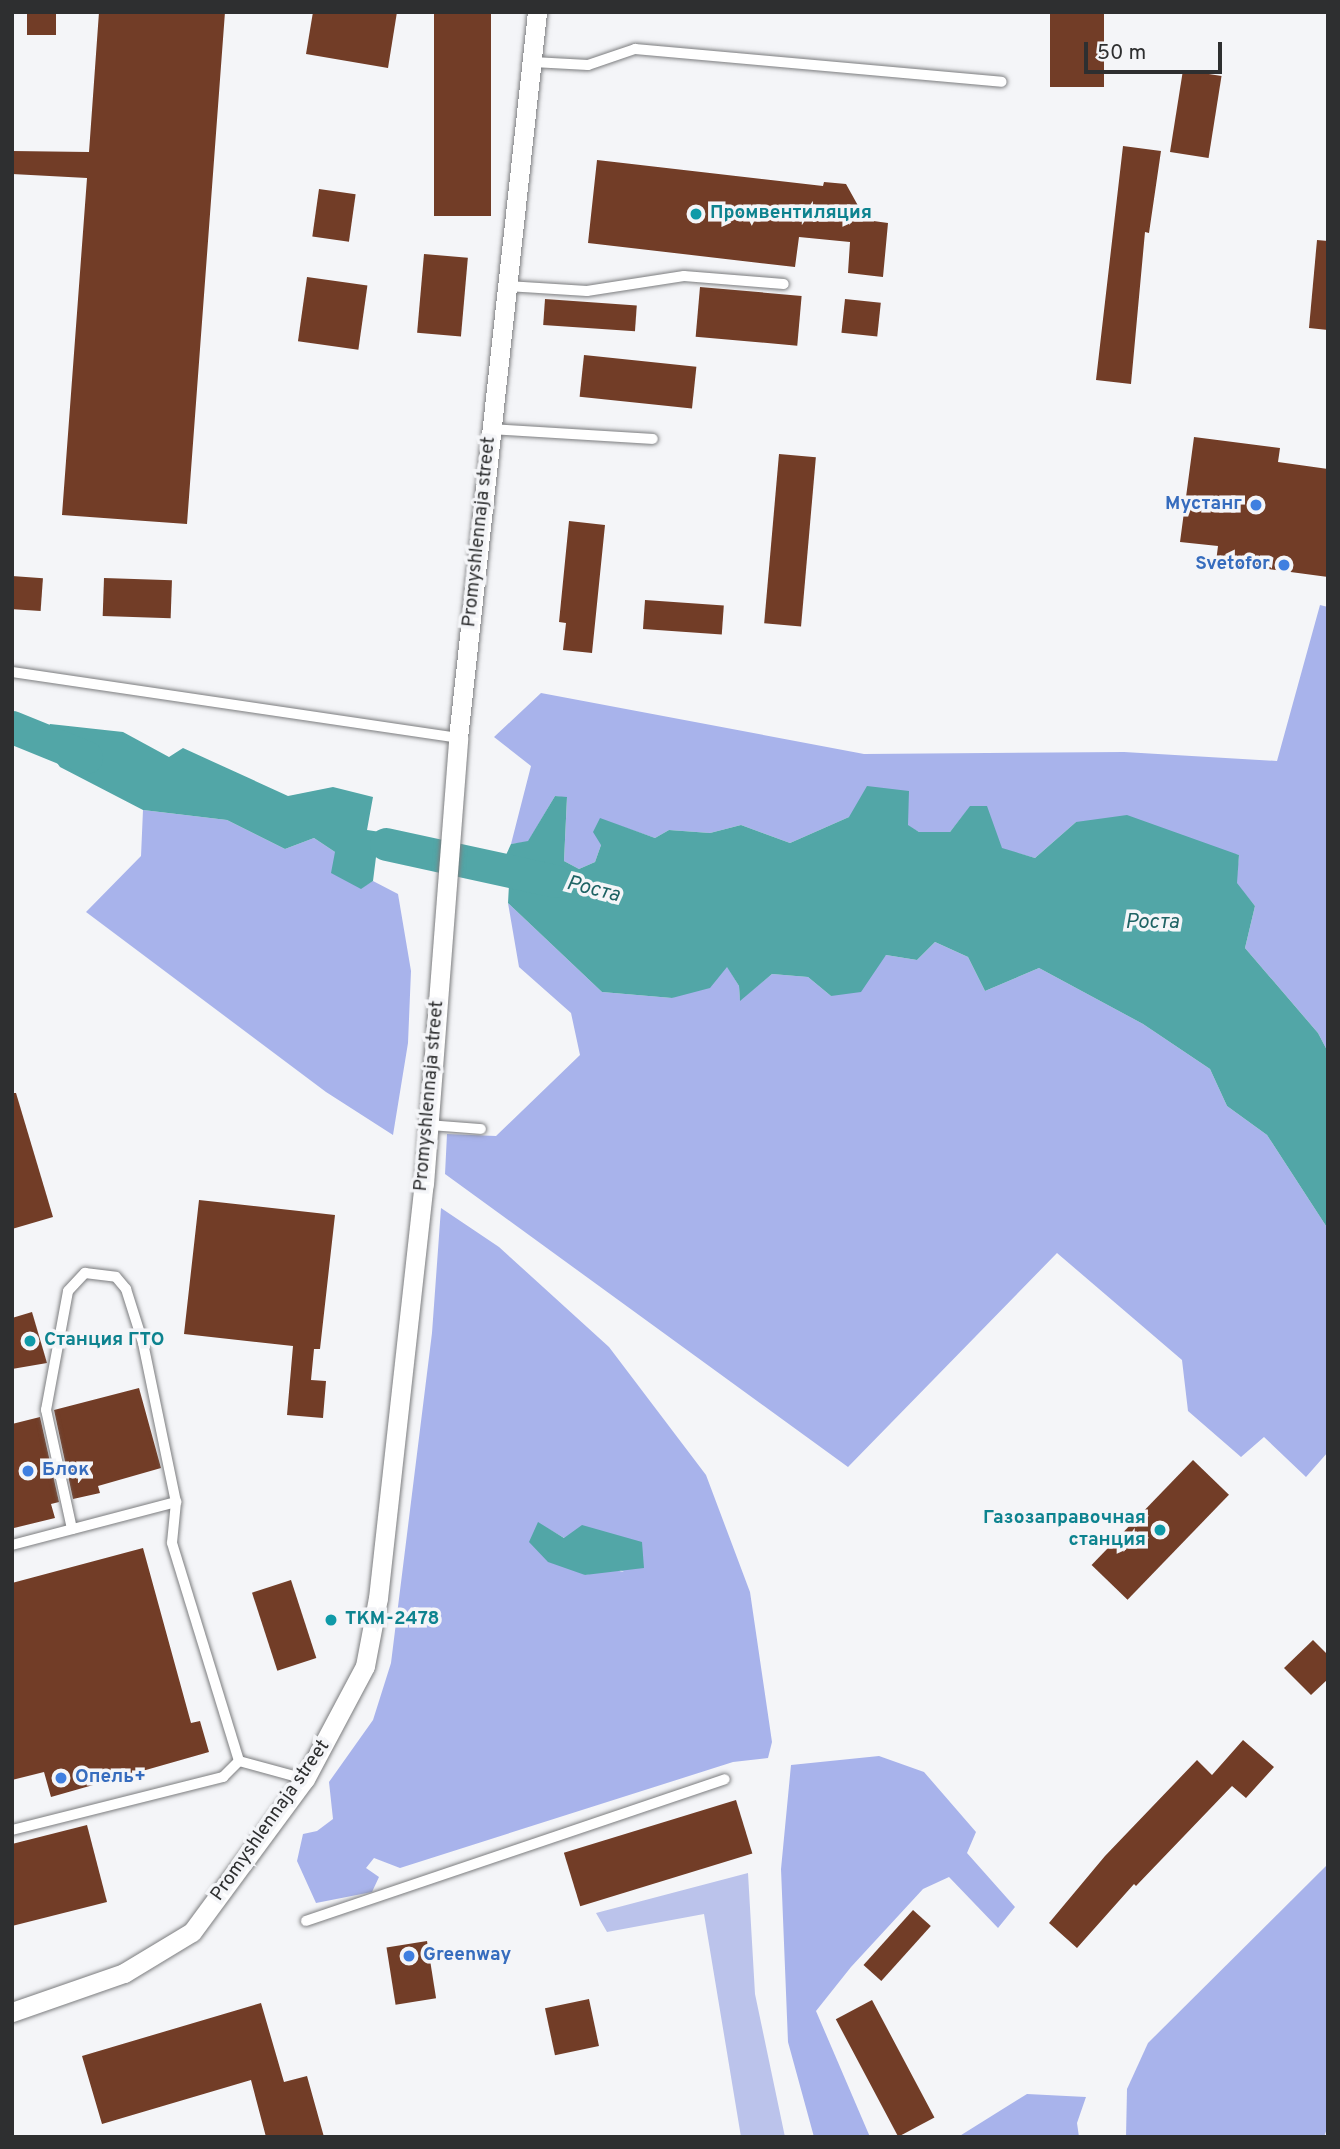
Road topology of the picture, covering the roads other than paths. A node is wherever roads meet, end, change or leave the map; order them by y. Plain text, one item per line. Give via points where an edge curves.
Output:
1 (537, 12) edge
2 (533, 62) junction
3 (1002, 82) dead end
4 (784, 284) dead end
5 (508, 286) junction
6 (491, 429) junction
7 (653, 439) dead end
8 (12, 672) edge
9 (458, 738) junction
10 (429, 1125) junction
11 (481, 1129) dead end
12 (176, 1502) junction
13 (72, 1529) junction
14 (12, 1545) edge
15 (239, 1761) junction
16 (305, 1779) junction
17 (725, 1779) dead end
18 (12, 1830) edge
19 (306, 1922) dead end
20 (12, 2012) edge

1 - 2 street, Promyshlennaja street
2 - 3 lane via 588,65 635,49
2 - 5 street, Promyshlennaja street
4 - 5 lane via 684,276 587,291
5 - 6 street, Promyshlennaja street
6 - 7 lane
6 - 9 street, Promyshlennaja street
8 - 9 lane
9 - 10 street, Promyshlennaja street
10 - 11 lane
10 - 16 street, Promyshlennaja street via 371,1639 365,1666
12 - 13 lane
12 - 13 lane via 143,1343 126,1289 116,1277 85,1273 68,1291 46,1410
12 - 15 lane via 172,1543
13 - 14 lane
15 - 16 lane
15 - 18 lane via 223,1777
16 - 20 street, Promyshlennaja street via 192,1932 124,1973
17 - 19 lane

